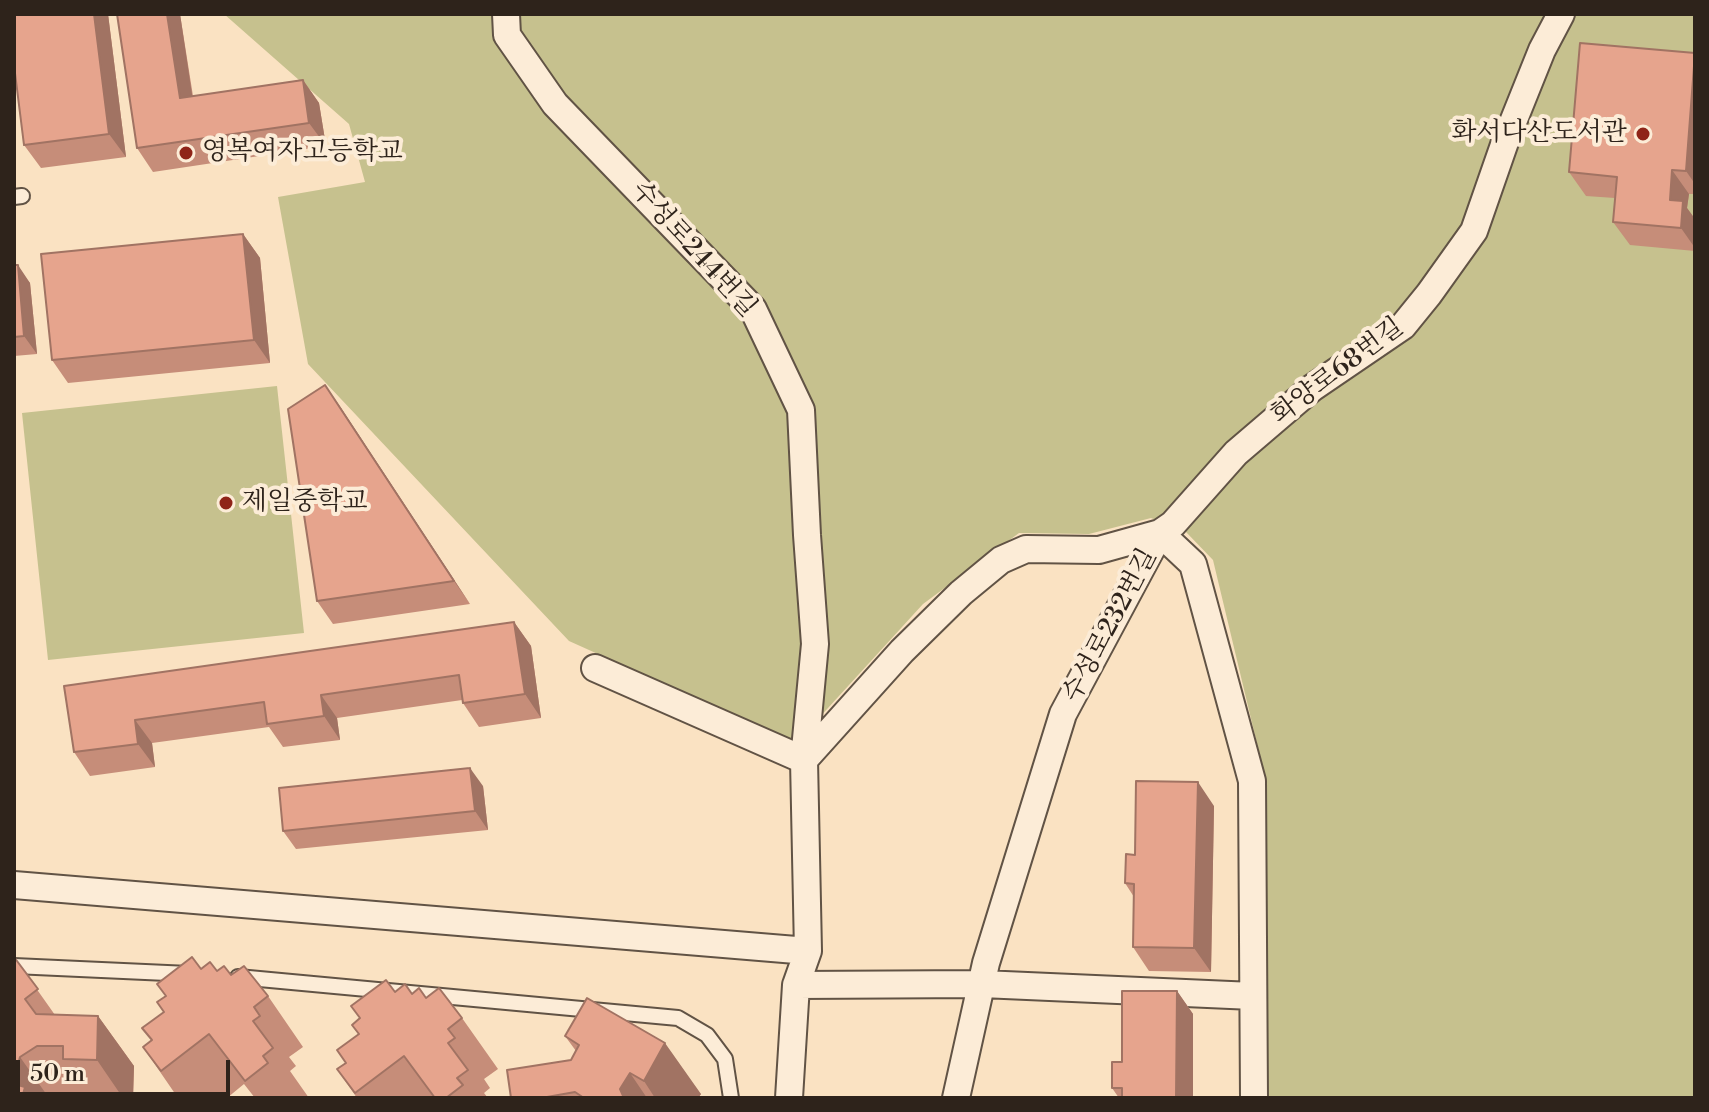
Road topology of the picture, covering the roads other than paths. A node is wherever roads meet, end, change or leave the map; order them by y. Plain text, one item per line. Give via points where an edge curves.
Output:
1 (506, 14) edge
2 (1561, 14) edge
3 (1160, 533) junction
4 (595, 668) dead end
5 (804, 760) junction
6 (14, 885) edge
7 (808, 951) junction
8 (14, 966) edge
9 (982, 984) junction
10 (796, 985) junction
11 (1253, 996) junction
12 (731, 1098) edge
13 (789, 1098) edge
14 (956, 1098) edge
15 (1254, 1098) edge

1 - 5 street, 수성로244번길 via 507,35 555,104 753,309 801,410 815,644
2 - 3 street, 화양로68번길 via 1536,63 1474,231 1429,294 1403,326 1312,388 1236,453
3 - 5 street via 1099,550 1026,549 1001,560 902,651
3 - 9 street, 수성로232번길 via 1063,714
3 - 11 street, 수성로232번길 via 1193,564 1252,781
4 - 5 street
5 - 7 street, 수성로244번길
6 - 7 street
7 - 10 street, 수성로244번길
8 - 12 lane via 212,975 678,1018 707,1035 725,1059
9 - 10 street
9 - 11 street
9 - 14 street, 수성로232번길
10 - 13 street, 수성로244번길
11 - 15 street, 수성로232번길

